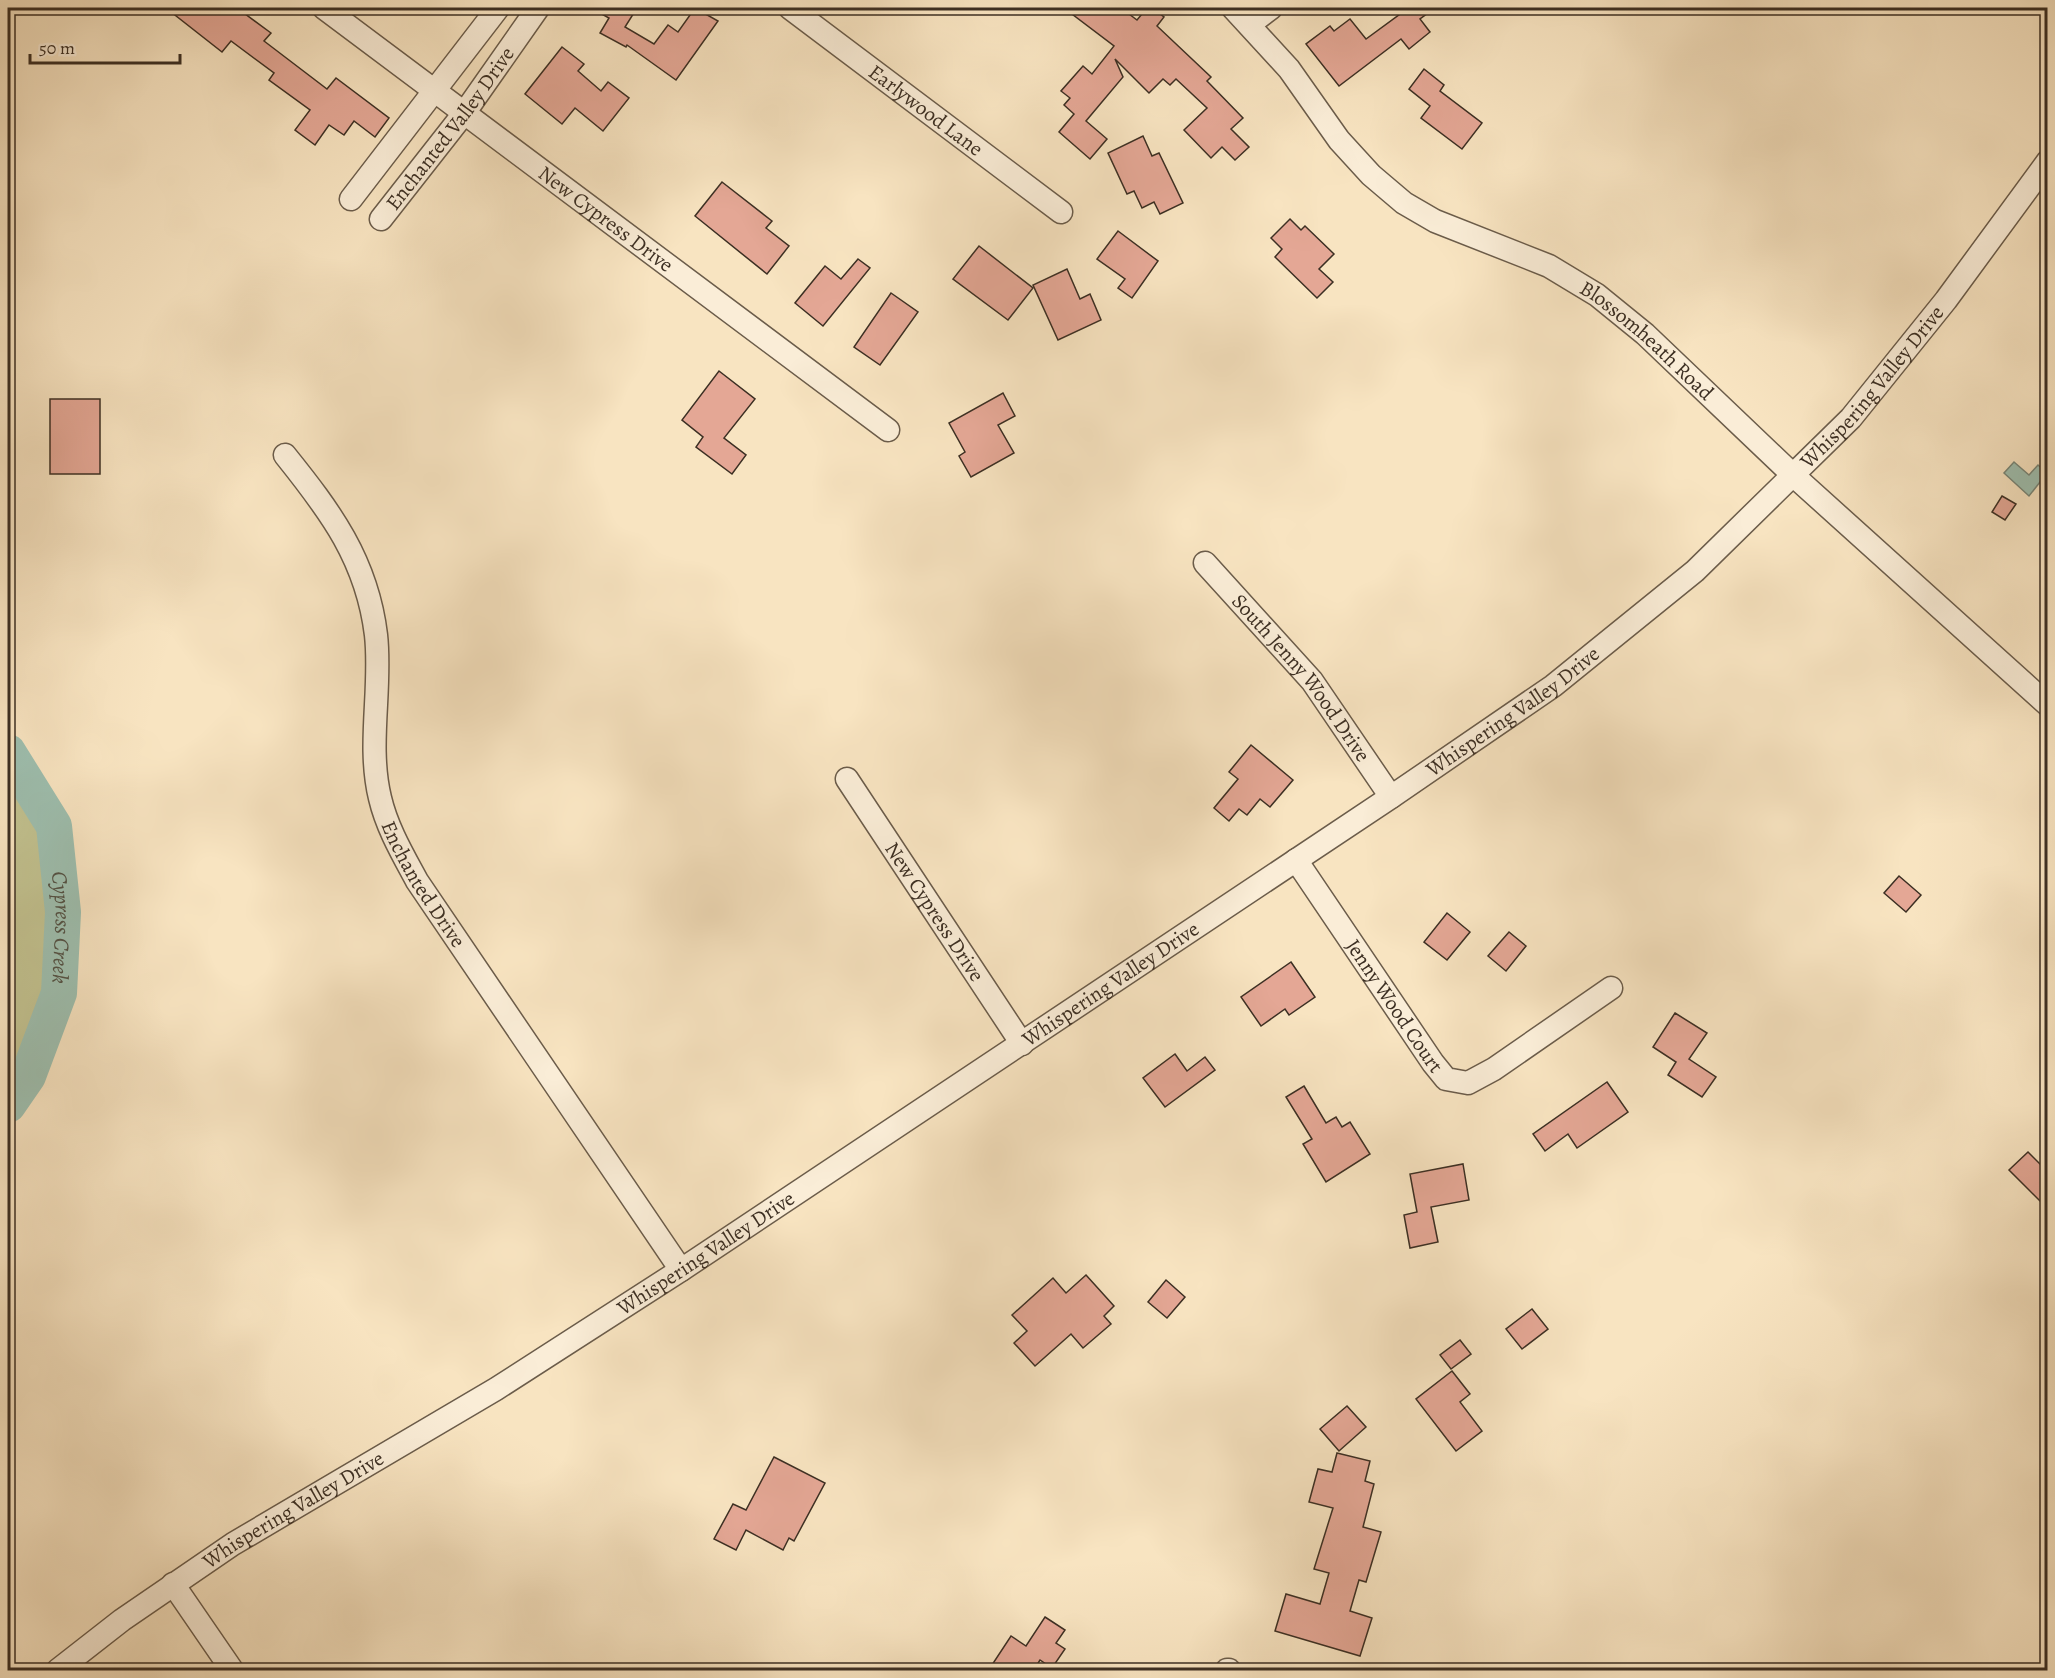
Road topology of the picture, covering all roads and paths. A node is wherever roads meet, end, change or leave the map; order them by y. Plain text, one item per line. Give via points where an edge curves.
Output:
1 (324, 8) edge
2 (498, 8) edge
3 (538, 8) edge
4 (790, 8) edge
5 (1233, 8) edge
6 (1271, 8) edge
7 (1251, 24) junction
8 (436, 91) junction
9 (465, 112) junction
10 (2048, 161) edge
11 (351, 199) dead end
12 (1061, 212) dead end
13 (381, 219) dead end
14 (888, 430) dead end
15 (285, 455) dead end
16 (1794, 476) junction
17 (1205, 563) dead end
18 (2048, 705) edge
19 (847, 779) dead end
20 (1391, 798) junction
21 (1296, 861) junction
22 (1611, 988) dead end
23 (1022, 1044) junction
24 (681, 1270) junction
25 (172, 1584) junction
26 (58, 1671) edge
27 (232, 1671) edge

1 - 8 street, New Cypress Drive
2 - 8 street, Enchanted Valley Drive
3 - 9 street, Enchanted Valley Drive
4 - 12 street, Earlywood Lane
5 - 7 street, Blossomheath Road
6 - 7 street
7 - 16 street, Blossomheath Road via 1290,69 1355,159 1404,203 1473,238 1549,266 1598,295 1645,334
8 - 9 street, New Cypress Drive
8 - 11 street, Enchanted Valley Drive
9 - 13 street, Enchanted Valley Drive
9 - 14 street, New Cypress Drive
10 - 16 street, Whispering Valley Drive via 1900,359 1851,418
15 - 24 street, Enchanted Drive via 330,510 351,546 369,599 376,636 376,768 380,799 391,831 417,881
16 - 18 street, Blossomheath Road
16 - 20 street, Whispering Valley Drive via 1695,571 1610,642
17 - 20 street, South Jenny Wood Drive via 1312,681
19 - 23 street, New Cypress Drive
20 - 21 street, Whispering Valley Drive
21 - 22 street, Jenny Wood Court via 1446,1079 1468,1083 1494,1069
21 - 23 street, Whispering Valley Drive
23 - 24 street, Whispering Valley Drive
24 - 25 street, Whispering Valley Drive via 496,1389
25 - 26 street, Whispering Valley Drive
25 - 27 street

